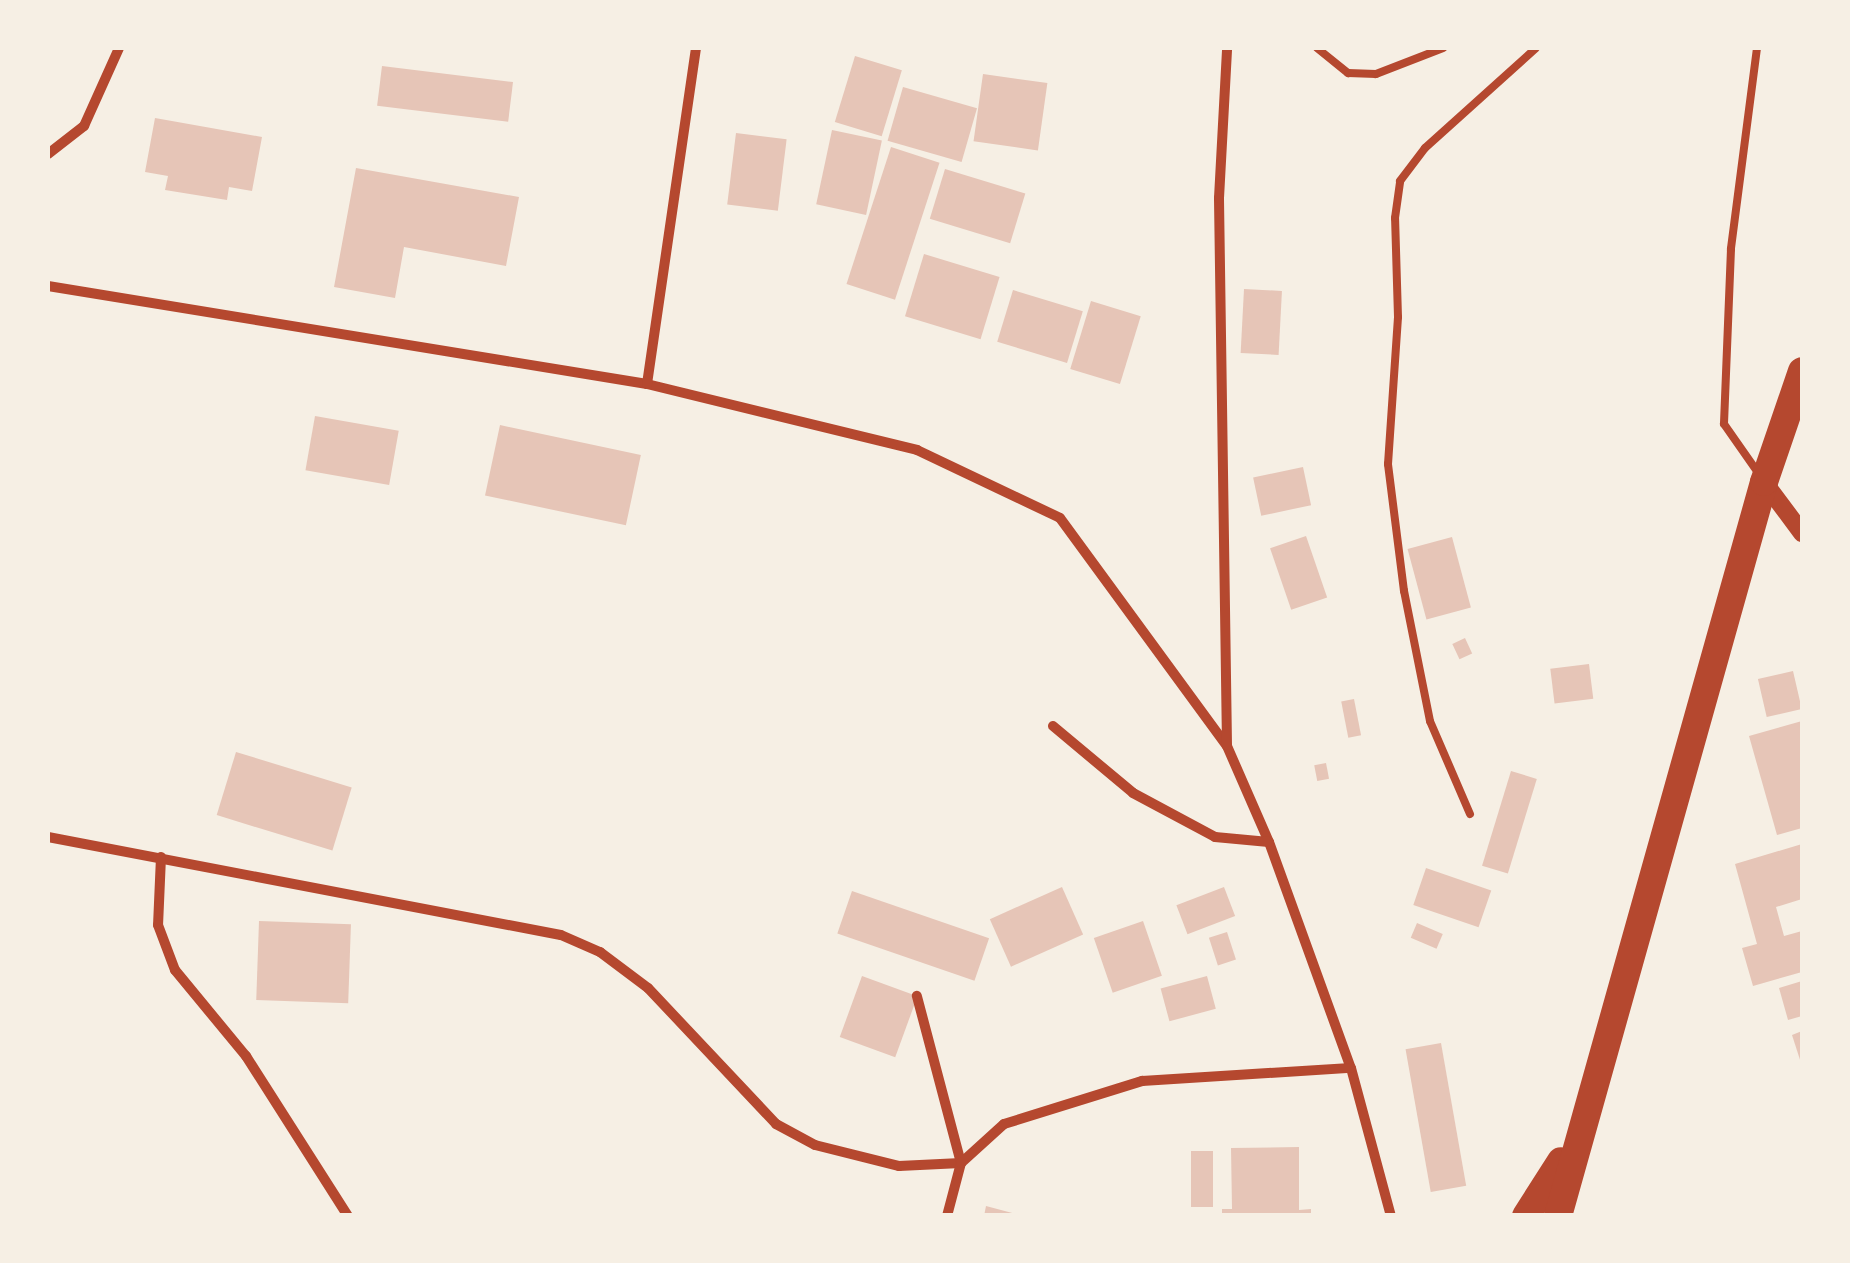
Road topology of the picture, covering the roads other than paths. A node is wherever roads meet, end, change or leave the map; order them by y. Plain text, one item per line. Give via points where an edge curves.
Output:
1 (119, 48) edge
2 (696, 48) edge
3 (1227, 48) edge
4 (1317, 48) edge
5 (1443, 48) edge
6 (1536, 48) edge
7 (1757, 48) edge
8 (48, 154) edge
9 (48, 286) edge
10 (1802, 371) edge
11 (647, 384) junction
12 (1764, 482) junction
13 (1802, 533) edge
14 (1053, 726) dead end
15 (1227, 746) junction
16 (1470, 814) dead end
17 (48, 837) edge
18 (1269, 842) junction
19 (161, 857) junction
20 (916, 996) dead end
21 (1351, 1068) junction
22 (1574, 1138) junction
23 (961, 1163) junction
24 (348, 1216) edge
25 (948, 1216) edge
26 (1391, 1216) edge
27 (1526, 1216) edge
28 (1558, 1216) edge

1 - 8 street via 84,126
2 - 11 street
3 - 15 street via 1219,198
4 - 5 lane via 1348,72 1376,74
6 - 16 lane via 1426,148 1400,182 1395,218 1398,317 1388,464 1430,721
7 - 12 lane via 1731,249 1724,424
9 - 11 street
10 - 12 highway
11 - 15 street via 917,450 1060,518
12 - 13 street
12 - 22 highway
14 - 18 street via 1133,792 1215,837
15 - 18 street
17 - 19 street
18 - 21 street
19 - 23 street via 561,935 600,952 648,988 776,1124 815,1144 899,1166
19 - 24 street via 158,924 175,970 246,1056
20 - 23 street
21 - 23 street via 1142,1081 1004,1124
21 - 26 street
22 - 27 highway
22 - 28 highway
23 - 25 street

